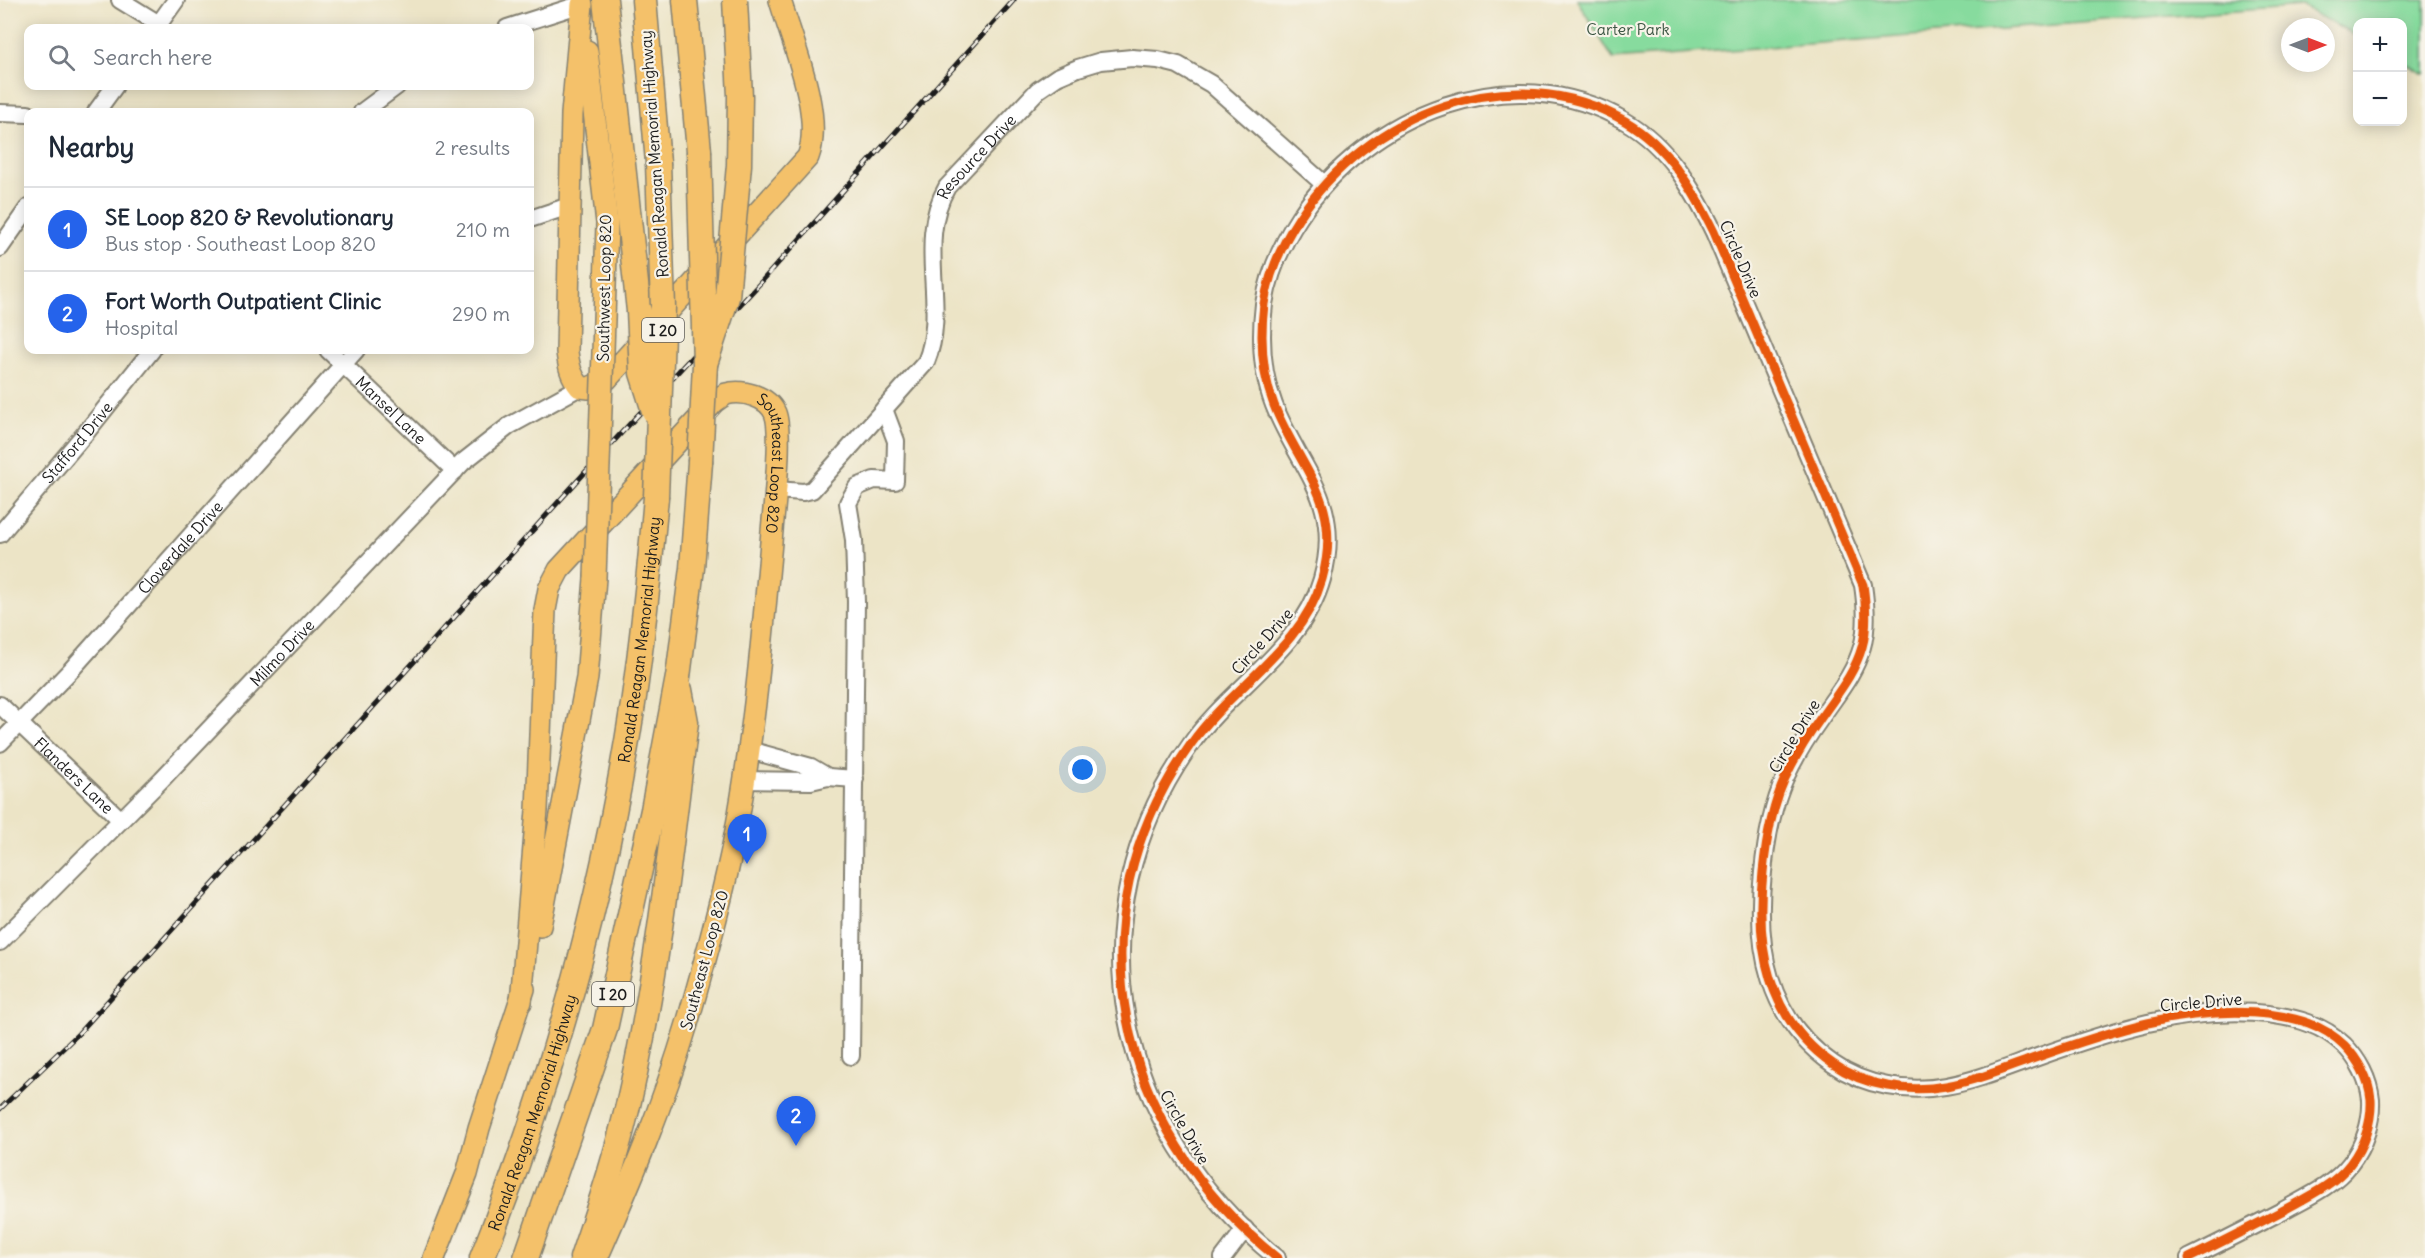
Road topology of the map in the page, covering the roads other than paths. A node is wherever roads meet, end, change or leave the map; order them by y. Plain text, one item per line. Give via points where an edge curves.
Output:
1 (120, 0) edge
2 (176, 0) edge
3 (644, 0) edge
4 (685, 0) edge
5 (735, 0) edge
6 (780, 0) edge
7 (590, 1) edge
8 (154, 24) edge
9 (158, 24) edge
10 (519, 24) edge
11 (113, 90) edge
12 (392, 90) edge
13 (99, 108) edge
14 (367, 108) edge
15 (0, 113) edge
16 (24, 114) edge
17 (1324, 184) junction
18 (569, 206) junction
19 (24, 214) edge
20 (534, 218) edge
21 (0, 248) edge
22 (149, 354) edge
23 (332, 354) edge
24 (352, 354) edge
25 (343, 364) junction
26 (705, 364) junction
27 (580, 387) junction
28 (884, 409) junction
29 (660, 430) junction
30 (455, 471) junction
31 (776, 490) junction
32 (0, 534) edge
33 (595, 578) joint
34 (678, 677) junction
35 (0, 705) edge
36 (19, 723) junction
37 (0, 743) edge
38 (749, 750) junction
39 (828, 777) junction
40 (855, 779) junction
41 (744, 780) junction
42 (121, 820) junction
43 (0, 942) edge
44 (521, 1002) junction
45 (851, 1056) dead end
46 (1245, 1229) junction
47 (434, 1258) edge
48 (482, 1258) edge
49 (526, 1258) edge
50 (582, 1258) edge
51 (597, 1258) edge
52 (1223, 1258) edge
53 (1277, 1258) edge
54 (2189, 1258) edge

1 - 8 street
2 - 9 street
3 - 29 highway, Ronald Reagan Memorial Highway / I 20, bridge via 658,163 663,306
4 - 26 highway, I 20, bridge via 699,151
5 - 26 highway, bridge via 740,96 738,165 727,297
6 - 27 main road via 812,108 808,157 606,380 589,388
7 - 10 street
7 - 18 main road via 572,114
7 - 29 highway, bridge via 639,311 642,373
7 - 33 main road, Southwest Loop 820, bridge via 607,223
11 - 13 street
12 - 14 street
15 - 16 street
17 - 28 street, Resource Drive via 1211,84 1178,65 1132,57 1101,61 1057,77 1030,98 947,187 938,202 932,231 932,348 926,362
17 - 46 street, Circle Drive via 1286,238 1272,271 1264,304 1263,334 1263,363 1274,407 1324,506 1327,549 1323,577 1309,610 1292,634 1213,716 1168,778 1132,869 1122,933 1123,998 1146,1088 1178,1151
17 - 54 street, Circle Drive via 1359,152 1419,115 1455,102 1516,92 1574,100 1624,121 1665,153 1686,180 1714,232 1863,585 1863,645 1854,669 1802,746 1782,787 1771,822 1760,929 1764,963 1774,993 1804,1039 1833,1064 1859,1078 1916,1089 1945,1087 1976,1078 2125,1028 2208,1013 2253,1012 2289,1017 2332,1034 2358,1062 2371,1095 2366,1134 2350,1165 2312,1195
18 - 20 street
18 - 27 main road via 567,352 569,370
19 - 21 street
22 - 32 street, Stafford Drive
23 - 25 street, Mansel Lane
24 - 25 street, Cloverdale Drive
25 - 30 street, Mansel Lane
25 - 36 street, Cloverdale Drive
26 - 34 highway, I 20, bridge via 692,568
27 - 30 street, Milmo Drive via 509,426
28 - 31 street, Resource Drive via 812,490
28 - 40 street via 896,441 895,481 874,480 857,487 848,503 854,540 856,602
29 - 48 highway, Ronald Reagan Memorial Highway / I 20, bridge via 633,705 605,858 558,1040
30 - 42 street, Milmo Drive
31 - 38 main road, Southeast Loop 820
31 - 44 main road, Southeast Loop 820 via 778,422 774,411 754,396 726,394 703,412 559,570 549,590 537,820
33 - 44 main road, Southeast Loop 820 via 587,678 541,921
34 - 49 highway, I 20 via 605,1029
34 - 50 highway via 686,722 644,1027 616,1151
35 - 36 street, Flanders Lane
36 - 37 street, Cloverdale Drive
36 - 42 street, Flanders Lane
38 - 39 street via 811,767
38 - 41 main road, Southeast Loop 820
39 - 40 street
39 - 41 street via 811,781
40 - 45 street
41 - 51 main road, Southeast Loop 820 via 720,903 686,1027 637,1168
42 - 43 street, Milmo Drive
44 - 47 main road, Southeast Loop 820 via 479,1128 468,1174
46 - 52 street
46 - 53 street, Circle Drive

